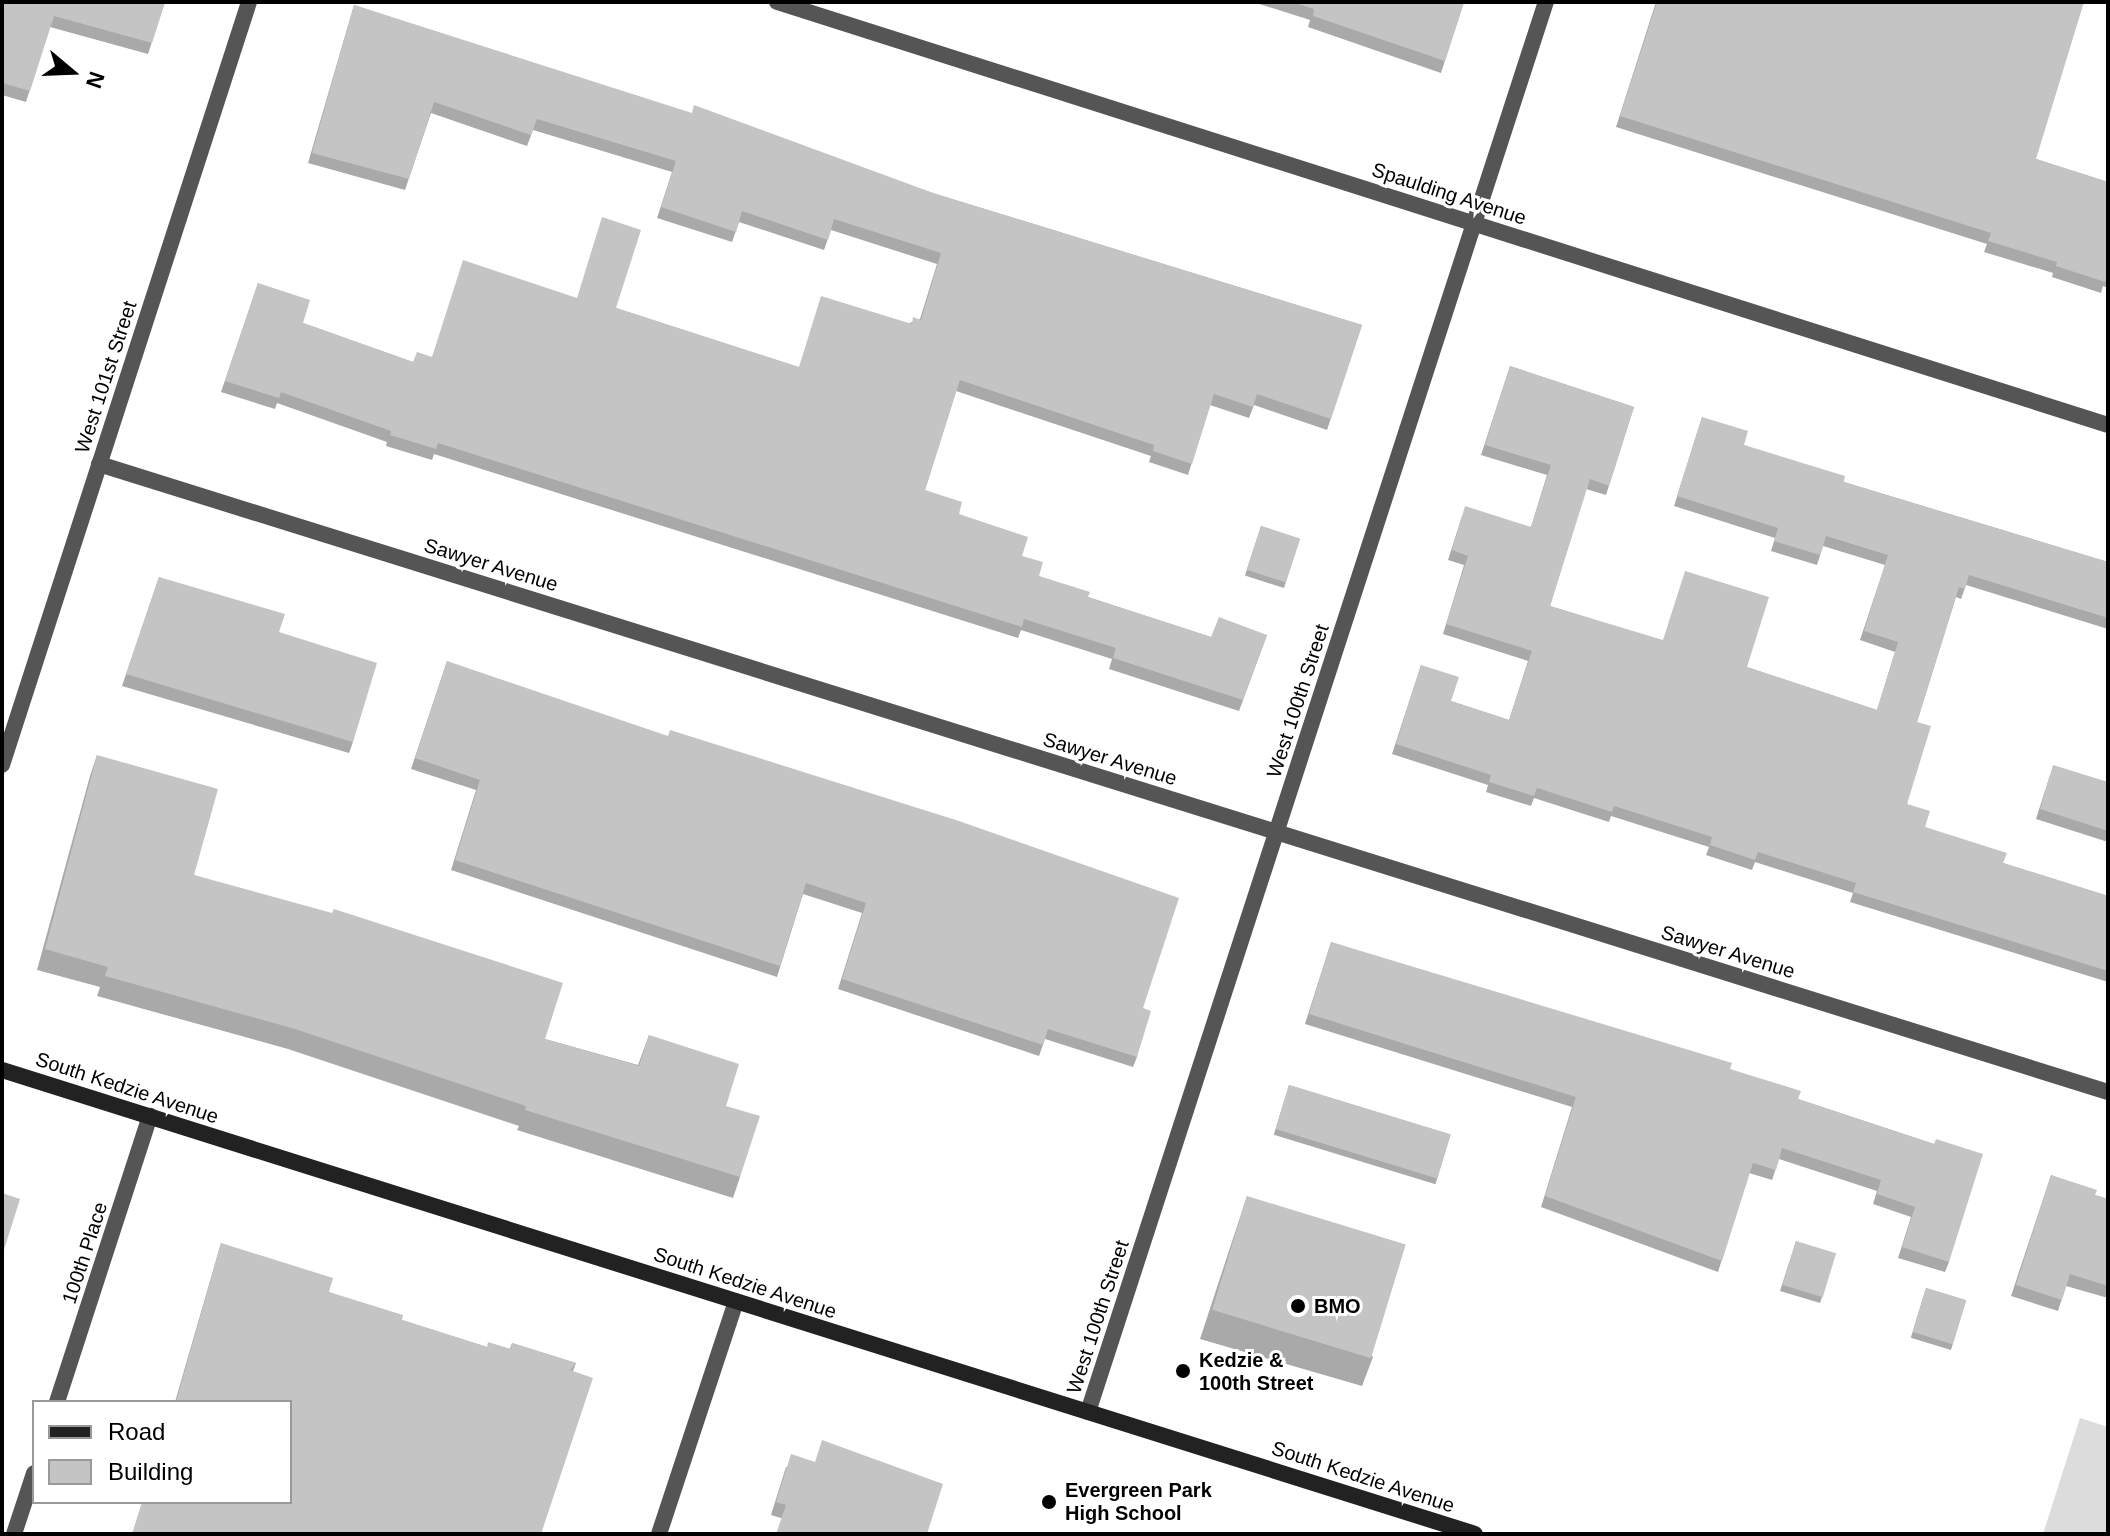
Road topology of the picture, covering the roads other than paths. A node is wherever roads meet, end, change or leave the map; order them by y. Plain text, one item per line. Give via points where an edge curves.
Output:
1 (249, 2) edge
2 (777, 2) edge
3 (1546, 2) edge
4 (1474, 224) junction
5 (2108, 425) edge
6 (99, 464) junction
7 (2, 765) edge
8 (1276, 832) junction
9 (2, 1070) edge
10 (2108, 1092) edge
11 (150, 1116) junction
12 (736, 1301) junction
13 (58, 1400) edge
14 (1088, 1412) junction
15 (32, 1479) edge
16 (14, 1534) edge
17 (659, 1534) edge
18 (1475, 1534) edge

1 - 6 street, West 101st Street
2 - 4 street, Spaulding Avenue
3 - 4 street, West 100th Street
4 - 5 street, Spaulding Avenue
4 - 8 street, West 100th Street
6 - 7 street, West 101st Street
6 - 8 street, Sawyer Avenue
8 - 10 street, Sawyer Avenue
8 - 14 street, West 100th Street
9 - 11 main road, South Kedzie Avenue
11 - 12 main road, South Kedzie Avenue
11 - 13 street, 100th Place
12 - 14 main road, South Kedzie Avenue
12 - 17 street
14 - 18 main road, South Kedzie Avenue
15 - 16 street

